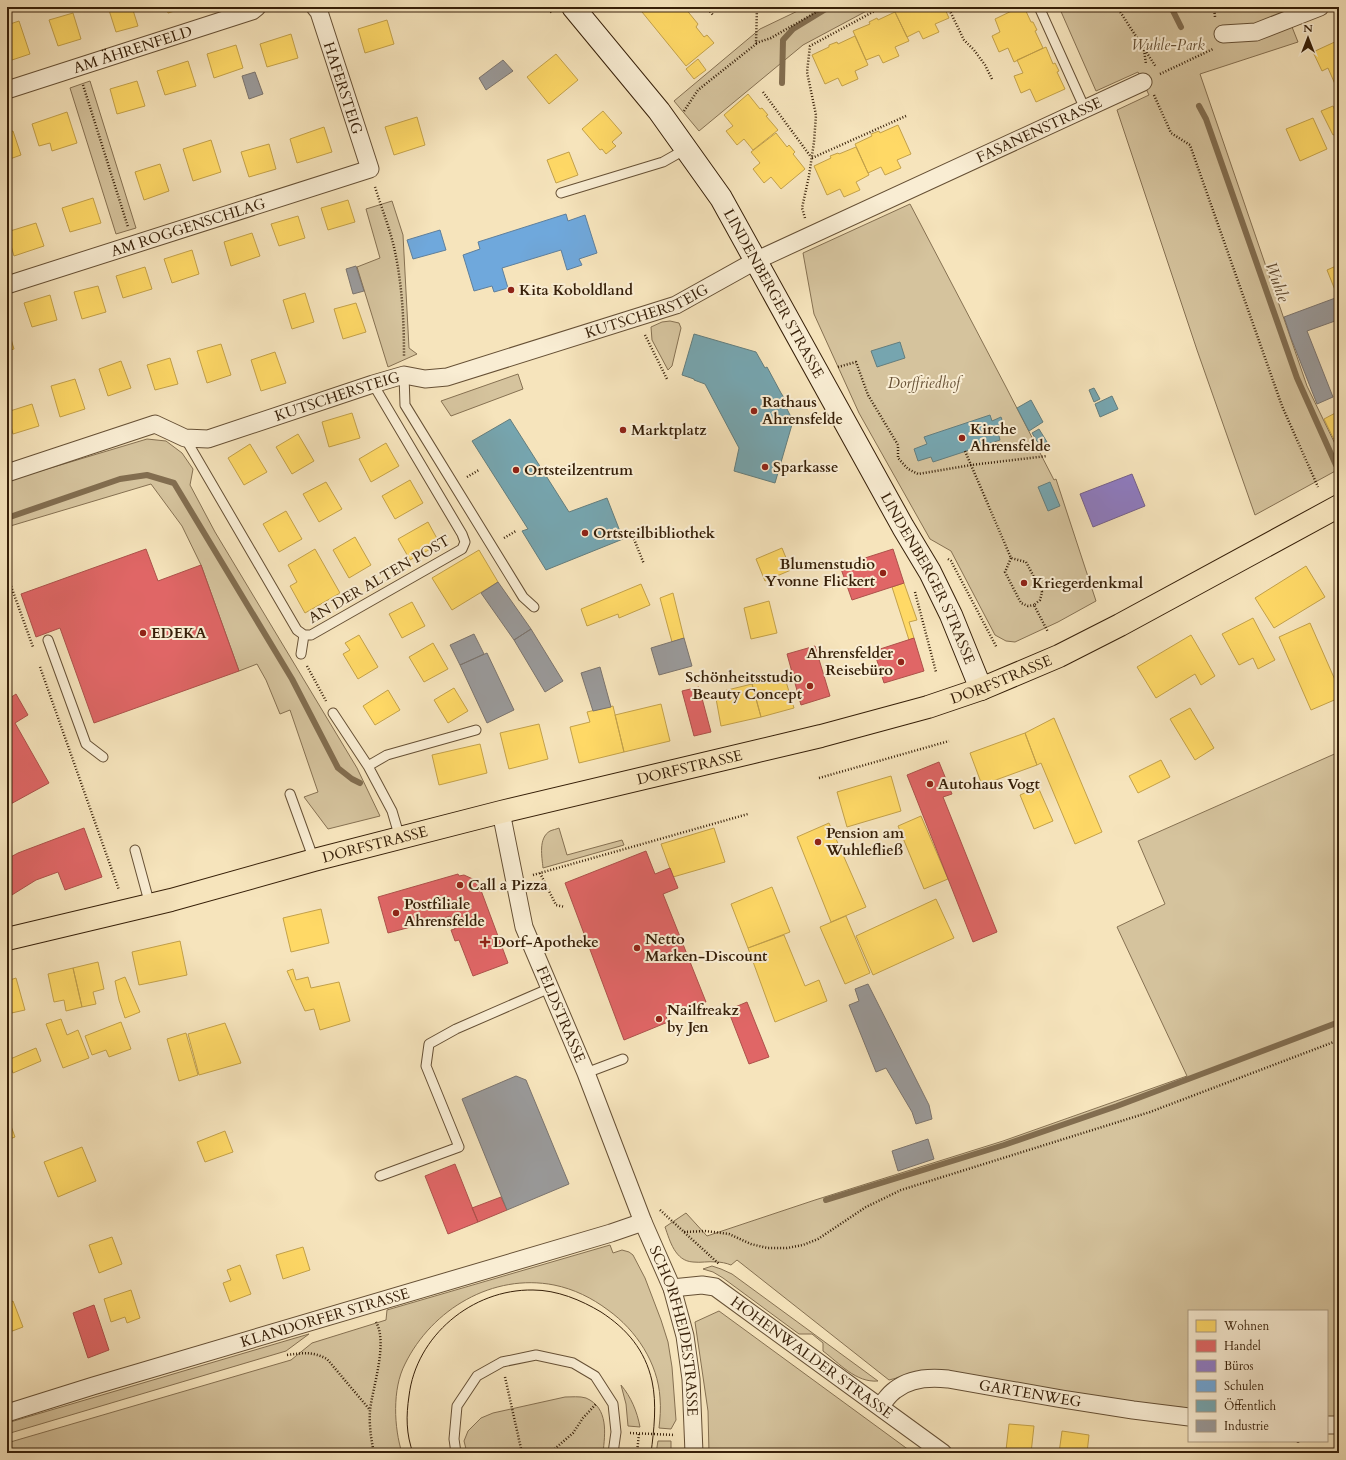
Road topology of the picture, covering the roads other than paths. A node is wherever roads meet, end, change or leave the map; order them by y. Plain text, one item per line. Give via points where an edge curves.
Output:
1 (257, 7) edge
2 (315, 7) edge
3 (1039, 7) edge
4 (1320, 7) edge
5 (565, 13) edge
6 (1223, 34) road end
7 (1145, 81) road end
8 (7, 90) edge
9 (1085, 109) junction
10 (686, 149) junction
11 (370, 169) joint
12 (561, 193) dead end
13 (755, 261) junction
14 (7, 285) edge
15 (404, 375) junction
16 (373, 384) junction
17 (185, 438) junction
18 (7, 473) edge
19 (1339, 506) edge
20 (534, 607) dead end
21 (304, 635) junction
22 (48, 640) dead end
23 (301, 654) road end
24 (981, 689) junction
25 (334, 713) road end
26 (476, 730) dead end
27 (103, 758) dead end
28 (368, 766) junction
29 (290, 794) dead end
30 (501, 812) junction
31 (400, 838) junction
32 (135, 850) dead end
33 (314, 860) junction
34 (150, 905) junction
35 (7, 939) edge
36 (550, 988) junction
37 (623, 1059) dead end
38 (586, 1073) junction
39 (380, 1176) dead end
40 (641, 1217) junction
41 (672, 1288) junction
42 (880, 1406) junction
43 (7, 1413) edge
44 (1188, 1416) edge
45 (1328, 1425) edge
46 (1339, 1425) edge
47 (456, 1453) edge
48 (613, 1453) edge
49 (694, 1453) edge
50 (943, 1453) edge

1 - 8 street, AM ÄHRENFELD via 252,11
2 - 11 street, HAFERSTEIG via 319,12
3 - 9 lane
4 - 6 street via 1256,32
5 - 10 street, LINDENBERGER STRASSE via 659,111
7 - 9 street, FASANENSTRASSE
9 - 13 street, FASANENSTRASSE
10 - 12 lane via 663,162
10 - 13 street, LINDENBERGER STRASSE via 721,198
11 - 14 street, AM ROGGENSCHLAG
13 - 15 street, KUTSCHERSTEIG via 676,305 447,377 425,379
13 - 24 street, LINDENBERGER STRASSE via 930,572 951,615
15 - 16 street, KUTSCHERSTEIG
15 - 20 lane via 405,405 523,597
16 - 17 street, KUTSCHERSTEIG via 208,439
16 - 21 lane, AN DER ALTEN POST via 465,542 462,549 311,635
17 - 18 street, KUTSCHERSTEIG via 156,424
17 - 21 lane, AN DER ALTEN POST via 297,630
19 - 24 main road, DORFSTRASSE via 1059,656
21 - 23 lane
22 - 27 lane via 86,744
24 - 30 main road, DORFSTRASSE via 821,736
25 - 28 lane
26 - 28 lane via 387,755
28 - 31 lane via 392,812
29 - 33 lane
30 - 31 main road, DORFSTRASSE
30 - 36 street, FELDSTRASSE via 524,927
31 - 33 main road, DORFSTRASSE
32 - 34 lane
33 - 34 main road, DORFSTRASSE
34 - 35 main road, DORFSTRASSE
36 - 38 street, FELDSTRASSE
36 - 39 lane via 456,1029 429,1044 426,1066 459,1147
37 - 38 lane
38 - 40 street, FELDSTRASSE
40 - 41 street, SCHORFHEIDESTRASSE
40 - 43 street, KLANDORFER STRASSE via 611,1233
41 - 42 street, HOHENWALDER STRASSE via 702,1285 715,1287
41 - 49 street, SCHORFHEIDESTRASSE via 685,1336 691,1379
42 - 44 street, GARTENWEG via 894,1390 905,1384 935,1378
42 - 50 street, HOHENWALDER STRASSE
45 - 46 street
47 - 48 lane via 454,1439 457,1406 477,1376 502,1362 536,1355 573,1363 595,1376 613,1404 616,1432

